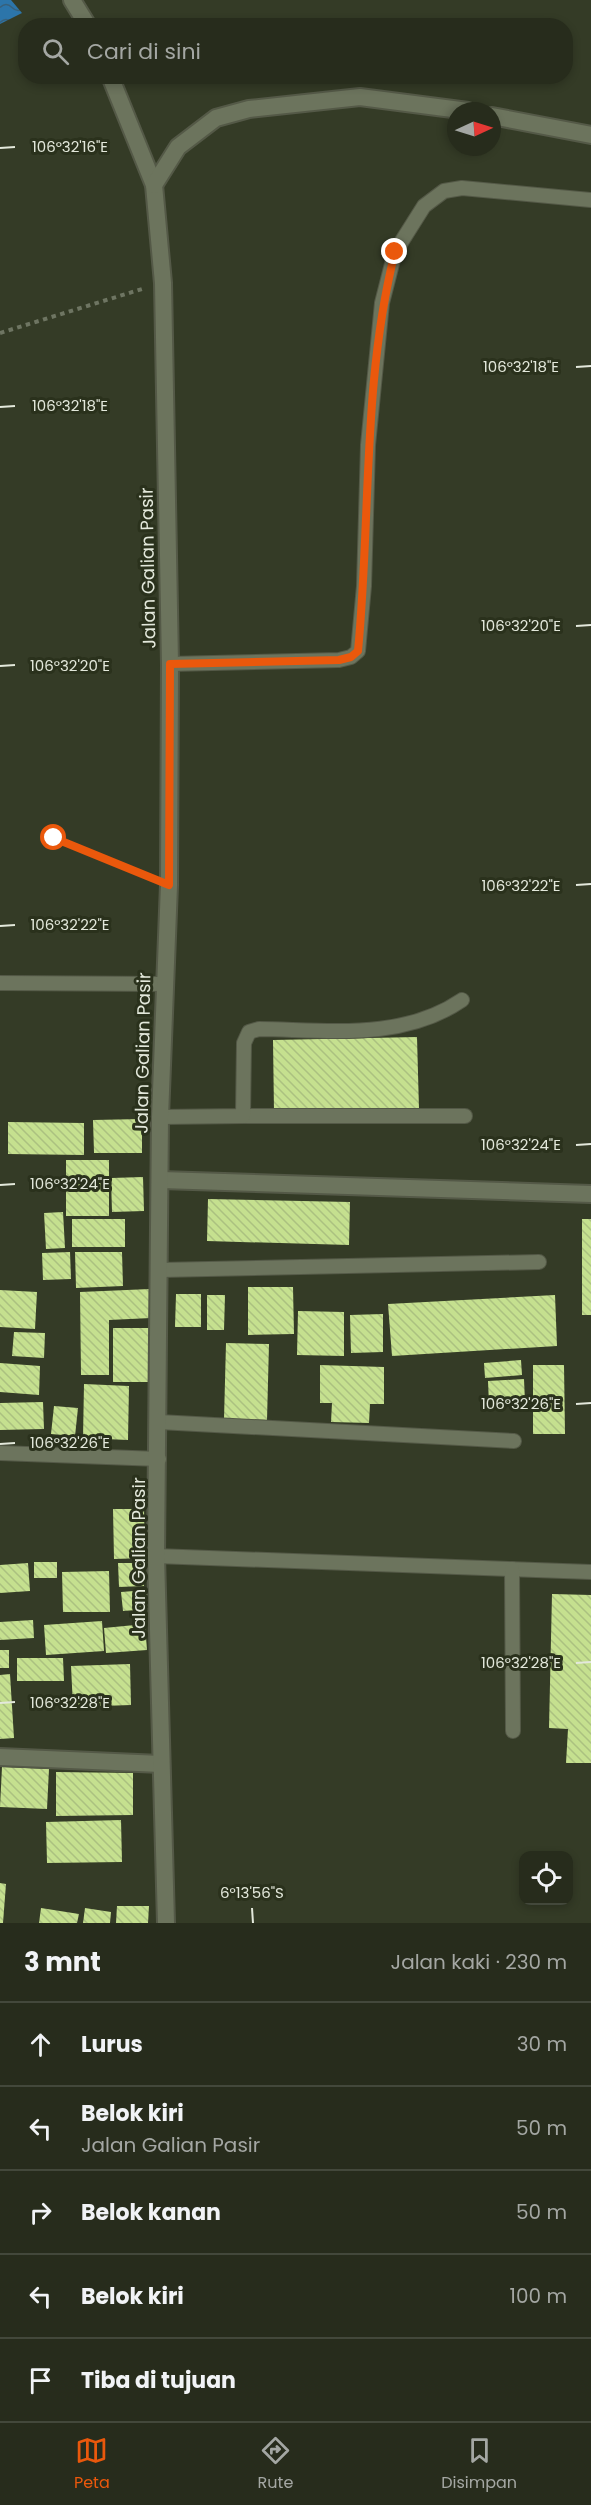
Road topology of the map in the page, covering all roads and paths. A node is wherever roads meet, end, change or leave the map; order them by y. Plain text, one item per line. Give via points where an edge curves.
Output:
1 (72, 0) edge
2 (83, 18) edge
3 (113, 84) edge
4 (447, 108) edge
5 (501, 118) edge
6 (591, 135) edge
7 (153, 185) junction
8 (591, 200) edge
9 (163, 283) junction
10 (0, 333) edge
11 (170, 664) junction
12 (54, 838) dead end
13 (169, 885) junction
14 (0, 983) edge
15 (163, 984) junction
16 (462, 1000) dead end
17 (243, 1116) junction
18 (465, 1116) dead end
19 (160, 1117) junction
20 (160, 1180) junction
21 (591, 1194) edge
22 (539, 1262) dead end
23 (160, 1270) junction
24 (159, 1422) junction
25 (514, 1441) dead end
26 (0, 1453) edge
27 (159, 1460) junction
28 (156, 1556) junction
29 (512, 1569) junction
30 (591, 1572) edge
31 (513, 1731) dead end
32 (0, 1757) edge
33 (161, 1764) junction
34 (166, 1923) edge

1 - 2 street
3 - 7 street, Jalan Galian Pasir
4 - 7 street via 360,97 249,109 216,118 178,147
5 - 6 street
7 - 9 street, Jalan Galian Pasir
8 - 11 lane via 462,188 444,190 424,206 395,252 382,303 368,445 358,651 339,660
9 - 10 path
9 - 11 street, Jalan Galian Pasir
11 - 13 street, Jalan Galian Pasir
12 - 13 path
13 - 15 street, Jalan Galian Pasir
14 - 15 lane
15 - 19 street, Jalan Galian Pasir
16 - 17 lane via 405,1026 249,1032 244,1043
17 - 18 lane
17 - 19 lane
19 - 20 street, Jalan Galian Pasir
20 - 21 street
20 - 23 street, Jalan Galian Pasir
22 - 23 lane
23 - 24 street, Jalan Galian Pasir
24 - 25 lane
24 - 27 street, Jalan Galian Pasir
26 - 27 lane
27 - 28 street, Jalan Galian Pasir
28 - 29 lane
28 - 33 street, Jalan Galian Pasir
29 - 30 lane
29 - 31 lane
32 - 33 street
33 - 34 street, Jalan Galian Pasir

